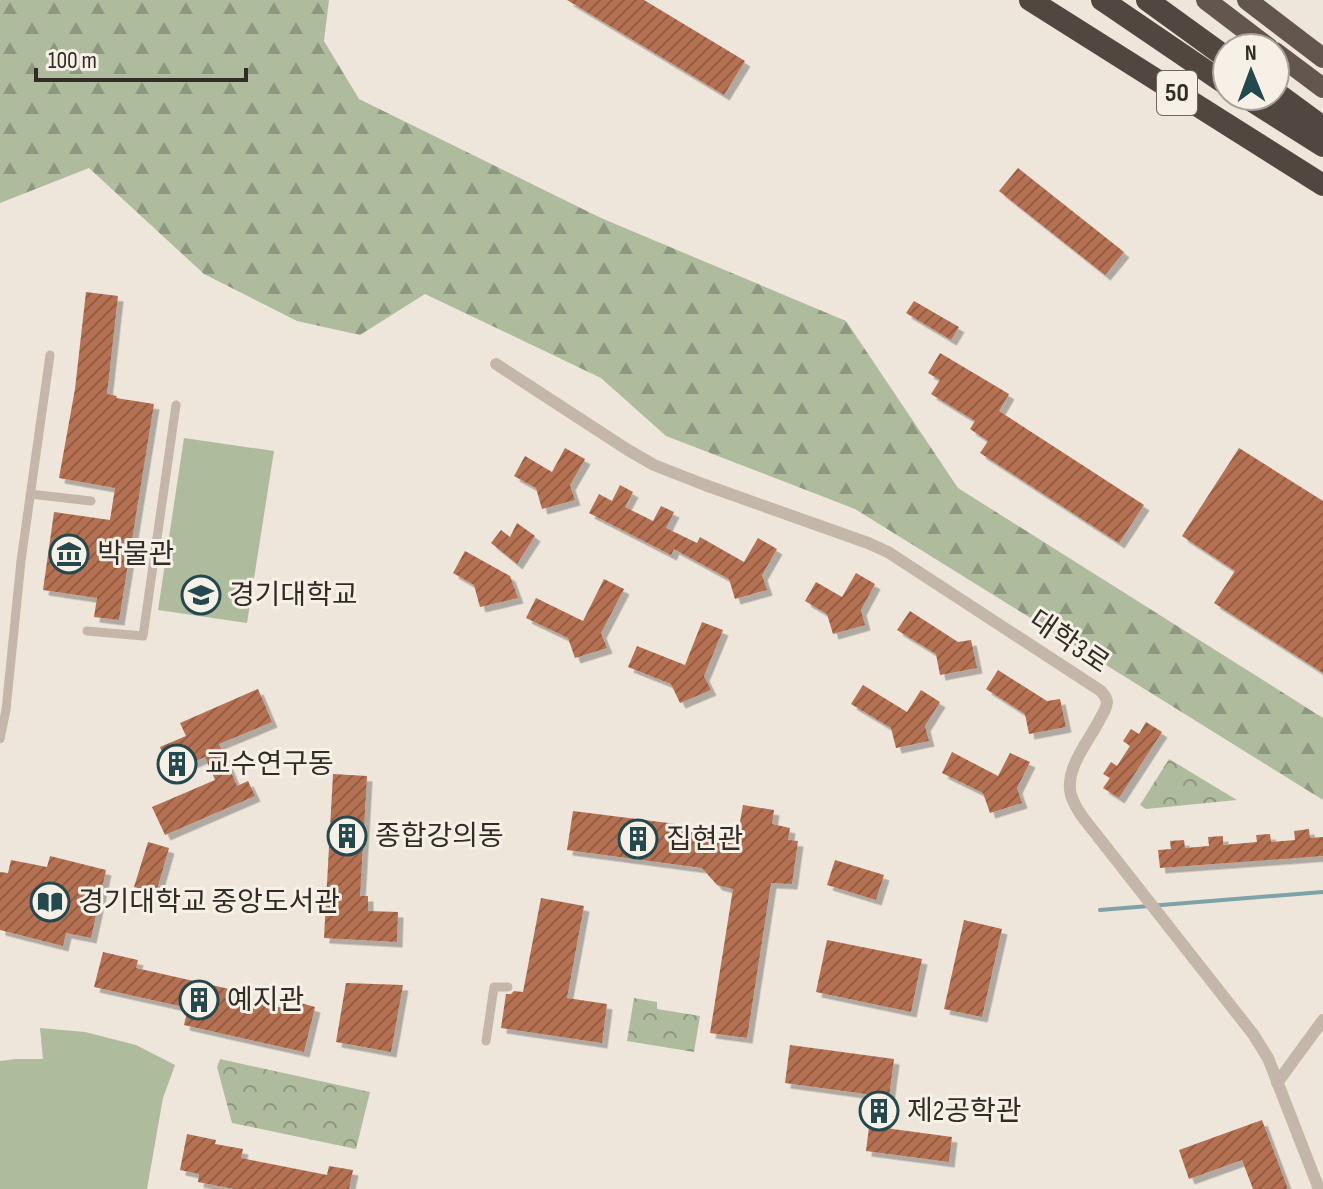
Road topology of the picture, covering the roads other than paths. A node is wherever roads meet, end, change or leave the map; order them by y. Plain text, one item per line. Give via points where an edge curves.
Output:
1 (1030, 0) edge
2 (1102, 0) edge
3 (1147, 0) edge
4 (1206, 0) edge
5 (1247, 0) edge
6 (1248, 32) edge
7 (1211, 46) edge
8 (1323, 58) edge
9 (1291, 64) edge
10 (1211, 74) edge
11 (1323, 88) edge
12 (1291, 104) edge
13 (1269, 112) edge
14 (1323, 127) edge
15 (1323, 146) edge
16 (1323, 185) edge
17 (50, 355) dead end
18 (496, 364) dead end
19 (176, 405) dead end
20 (30, 494) junction
21 (91, 501) dead end
22 (87, 631) dead end
23 (0, 739) edge
24 (508, 987) dead end
25 (1323, 1020) edge
26 (486, 1041) dead end
27 (1277, 1083) junction
28 (1319, 1189) edge

1 - 16 highway, 50
2 - 10 highway, 50
3 - 7 highway, 50
4 - 6 highway
5 - 8 highway
9 - 11 highway
12 - 14 highway
13 - 15 highway
17 - 20 street
18 - 27 street, 대학3로 via 654,465 888,552 1101,691 1107,703 1073,768 1071,794 1116,860 1253,1034
19 - 22 street via 143,636
20 - 21 street
20 - 23 street
24 - 26 street via 494,987
25 - 27 street
27 - 28 street, 대학3로

